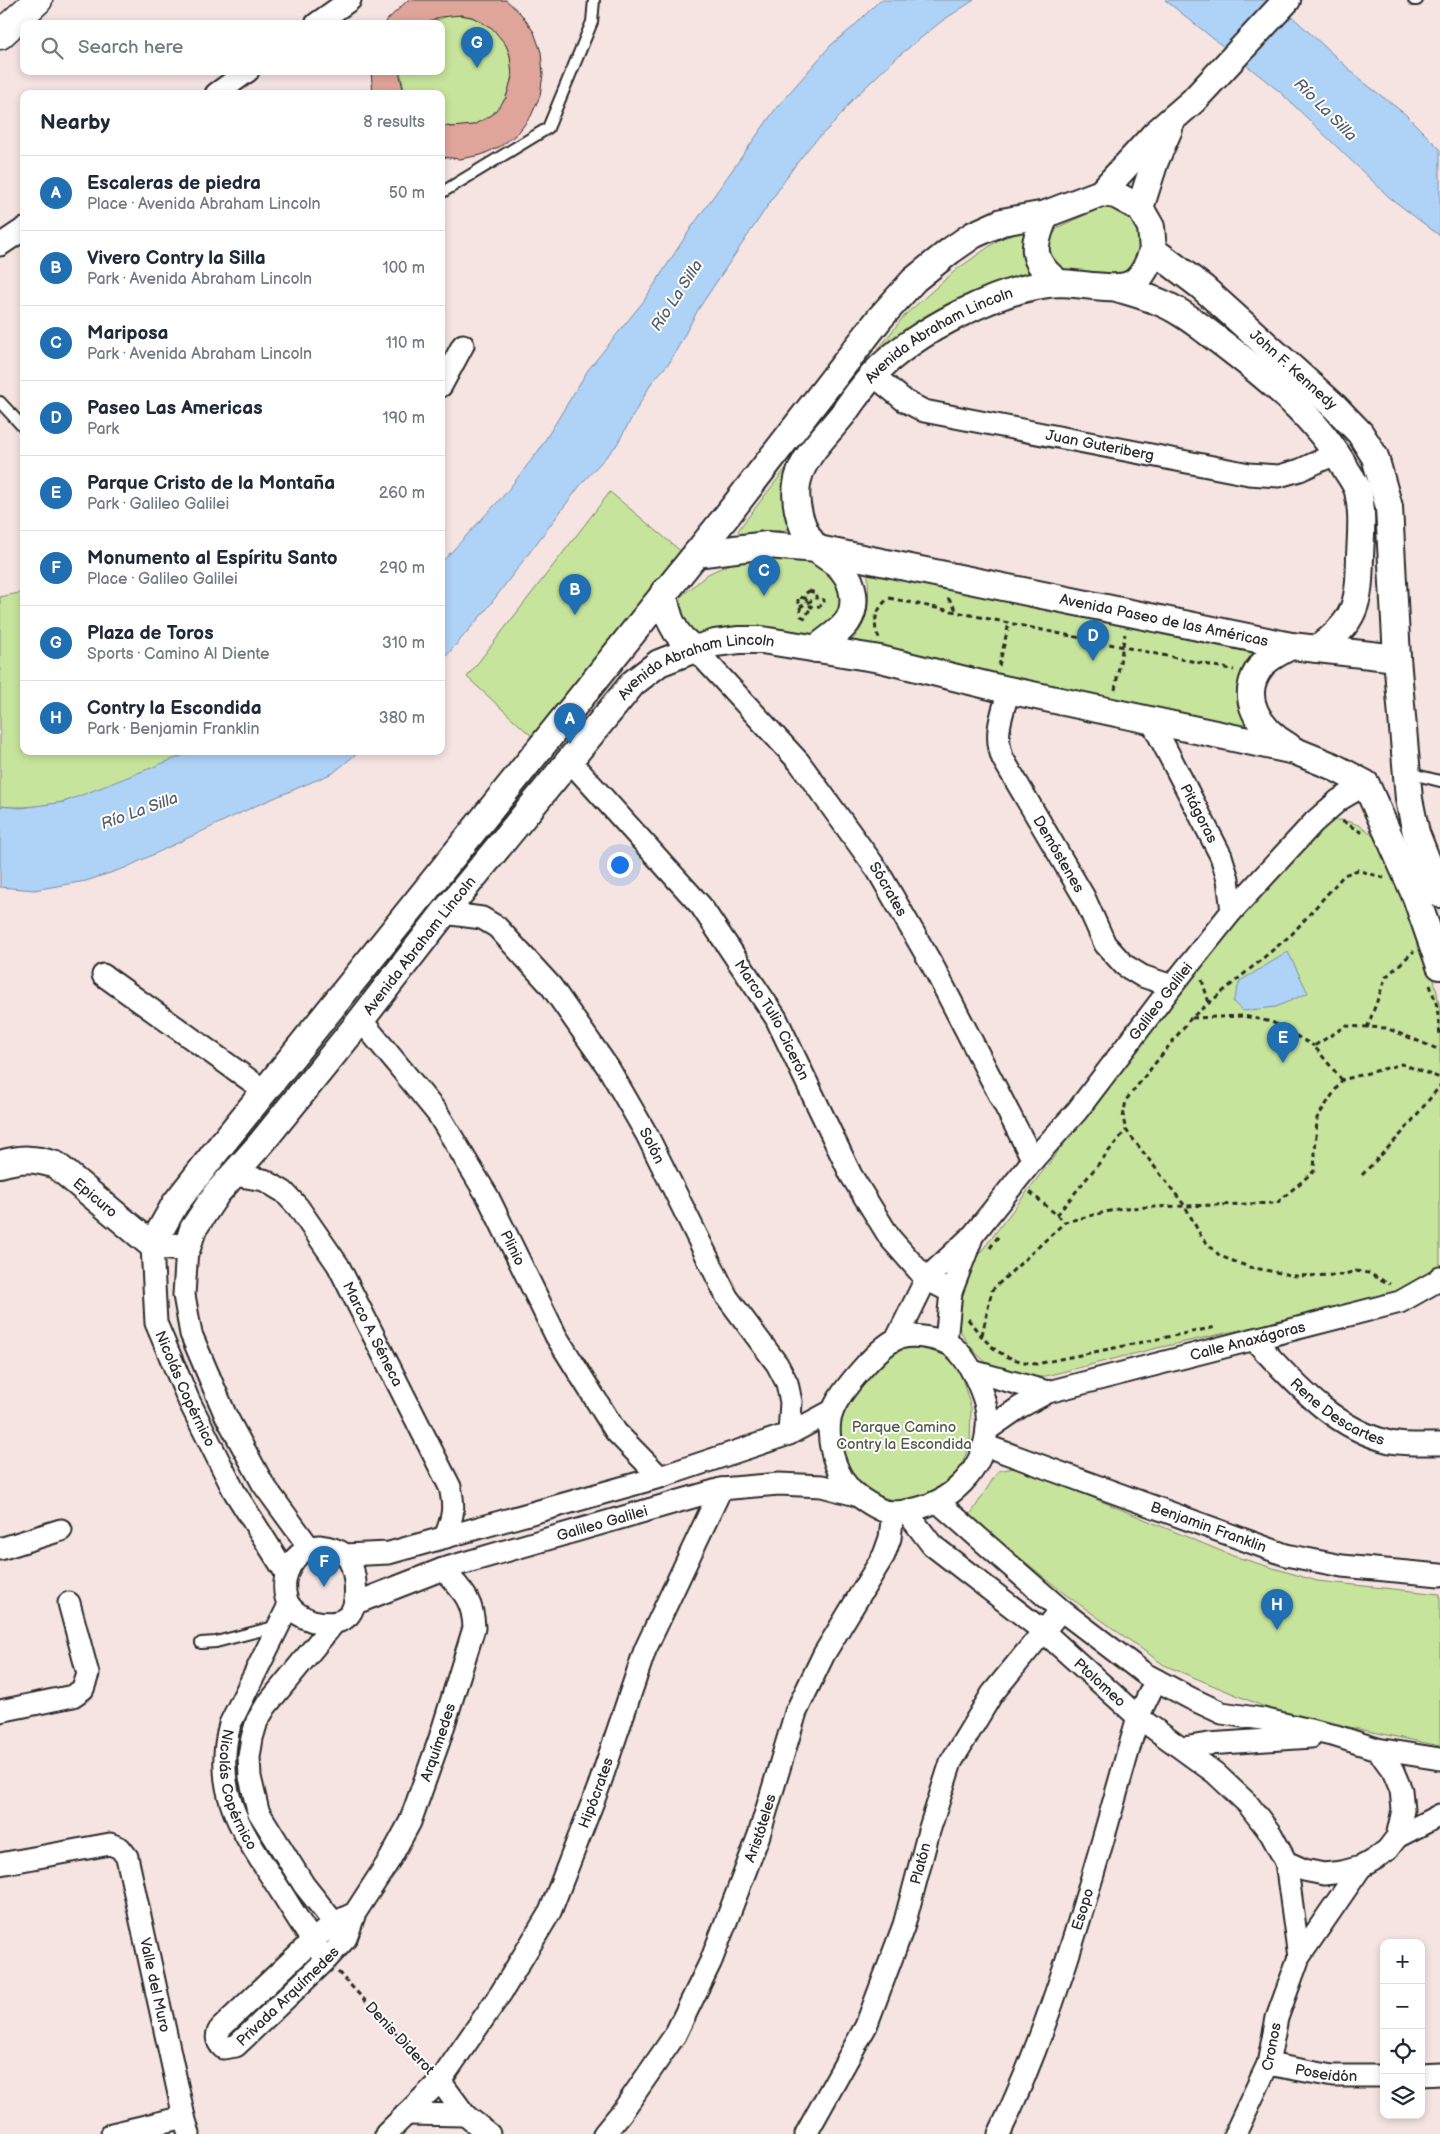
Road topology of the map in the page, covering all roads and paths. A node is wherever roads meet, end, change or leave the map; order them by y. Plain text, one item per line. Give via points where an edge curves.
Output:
1 (16, 0) edge
2 (38, 0) edge
3 (594, 0) edge
4 (1287, 0) edge
5 (344, 2) edge
6 (321, 20) edge
7 (0, 22) edge
8 (0, 35) edge
9 (242, 75) edge
10 (222, 90) edge
11 (1172, 121) junction
12 (445, 191) edge
13 (1101, 193) junction
14 (1140, 208) junction
15 (1046, 214) junction
16 (20, 232) edge
17 (0, 246) edge
18 (1153, 250) junction
19 (1059, 283) junction
20 (1118, 288) junction
21 (463, 345) dead end
22 (873, 374) junction
23 (445, 379) edge
24 (0, 402) edge
25 (20, 424) edge
26 (1337, 453) junction
27 (818, 549) junction
28 (696, 554) junction
29 (664, 592) junction
30 (805, 598) junction
31 (816, 598) junction
32 (808, 603) junction
33 (800, 607) junction
34 (812, 609) junction
35 (1130, 613) junction
36 (1009, 623) junction
37 (882, 643) dead end
38 (1291, 646) junction
39 (1123, 648) junction
40 (695, 649) junction
41 (816, 649) junction
42 (1317, 649) junction
43 (1396, 658) junction
44 (1256, 674) junction
45 (1002, 688) junction
46 (1115, 690) dead end
47 (1150, 720) junction
48 (1296, 751) junction
49 (570, 761) junction
50 (1408, 773) junction
51 (1440, 780) edge
52 (1366, 784) junction
53 (1335, 824) dead end
54 (1371, 838) dead end
55 (1411, 886) junction
56 (1440, 894) edge
57 (1232, 911) junction
58 (444, 913) junction
59 (1429, 967) edge
60 (102, 975) dead end
61 (1172, 986) junction
62 (1191, 1018) junction
63 (362, 1020) junction
64 (1367, 1028) junction
65 (1440, 1036) edge
66 (1314, 1046) junction
67 (1440, 1050) edge
68 (1440, 1078) edge
69 (1342, 1080) junction
70 (1440, 1086) edge
71 (265, 1091) junction
72 (1126, 1130) junction
73 (1032, 1160) junction
74 (0, 1164) edge
75 (234, 1175) junction
76 (1362, 1175) dead end
77 (1037, 1186) dead end
78 (1023, 1188) junction
79 (1026, 1202) dead end
80 (1185, 1206) junction
81 (1057, 1215) junction
82 (1066, 1222) junction
83 (1003, 1231) dead end
84 (973, 1235) junction
85 (152, 1245) junction
86 (187, 1248) junction
87 (987, 1252) dead end
88 (1440, 1277) edge
89 (926, 1279) junction
90 (1381, 1287) dead end
91 (1396, 1289) junction
92 (951, 1292) junction
93 (966, 1312) dead end
94 (1222, 1326) dead end
95 (981, 1336) junction
96 (898, 1338) junction
97 (946, 1341) junction
98 (1255, 1341) junction
99 (972, 1371) junction
100 (1048, 1392) junction
101 (832, 1411) junction
102 (789, 1434) junction
103 (986, 1437) junction
104 (1440, 1444) edge
105 (660, 1477) junction
106 (721, 1489) junction
107 (856, 1495) junction
108 (938, 1502) junction
109 (900, 1512) junction
110 (60, 1530) dead end
111 (445, 1537) junction
112 (309, 1547) junction
113 (0, 1549) edge
114 (344, 1554) junction
115 (443, 1569) junction
116 (286, 1573) junction
117 (1440, 1575) edge
118 (69, 1603) dead end
119 (356, 1603) junction
120 (289, 1605) junction
121 (1061, 1610) junction
122 (334, 1623) junction
123 (279, 1626) junction
124 (1043, 1630) junction
125 (200, 1644) dead end
126 (1156, 1680) junction
127 (0, 1711) edge
128 (1138, 1717) junction
129 (1336, 1736) junction
130 (1184, 1748) junction
131 (1377, 1748) junction
132 (1440, 1759) edge
133 (1440, 1815) edge
134 (1398, 1837) junction
135 (1286, 1862) junction
136 (0, 1864) edge
137 (1362, 1867) junction
138 (340, 1930) junction
139 (312, 1941) junction
140 (1299, 1957) junction
141 (326, 1960) junction
142 (1268, 2064) junction
143 (1440, 2074) edge
144 (1380, 2076) edge
145 (1425, 2076) edge
146 (440, 2081) junction
147 (406, 2114) junction
148 (465, 2115) junction
149 (186, 2126) edge
150 (112, 2134) edge
151 (386, 2134) edge
152 (489, 2134) edge
153 (604, 2134) edge
154 (806, 2134) edge
155 (999, 2134) edge
156 (1235, 2134) edge

1 - 7 highway
2 - 8 highway
3 - 12 lane via 592,22 548,128
4 - 11 street
5 - 6 street
9 - 10 street
11 - 13 street via 1155,134
11 - 14 street
13 - 14 street via 1116,195
13 - 15 street, Avenida Abraham Lincoln
14 - 18 street via 1151,227
15 - 19 street via 1035,246 1037,257 1040,266
15 - 28 street, Avenida Abraham Lincoln via 1002,222 973,235 914,280 880,318
16 - 17 street
18 - 20 street via 1141,275 1132,284
18 - 43 street, John F. Kennedy via 1202,287 1360,433 1374,457 1390,507
19 - 20 street, Avenida Abraham Lincoln
19 - 22 street, Avenida Abraham Lincoln via 976,305 925,332
20 - 26 street, John F. Kennedy via 1164,304 1188,318 1259,371 1319,428
21 - 23 street
22 - 26 street, Juan Guteriberg via 905,401 924,410 1249,474 1279,476
22 - 27 street, Avenida Abraham Lincoln via 806,462 798,480 796,499 802,524
24 - 25 lane
26 - 42 street, John F. Kennedy via 1358,490 1360,586 1351,616
27 - 28 street, Avenida Paseo de las Américas via 767,546
27 - 35 street, Avenida Paseo de las Américas
27 - 41 street, Avenida Abraham Lincoln via 845,572 854,603 849,620
28 - 29 street, Avenida Abraham Lincoln
29 - 40 street via 670,623 685,643
29 - 71 street, Avenida Abraham Lincoln
30 - 31 path via 810,591 816,594
30 - 32 path
30 - 33 path via 797,598
31 - 32 path
31 - 34 path via 824,600 824,604
32 - 33 path
32 - 34 path
33 - 34 path via 801,616 805,618
35 - 38 street, Avenida Paseo de las Américas
35 - 39 path
36 - 37 path via 890,598 881,604 876,614 876,632
36 - 39 path
36 - 45 path
38 - 42 street, Avenida Paseo de las Américas
38 - 44 street via 1262,665
39 - 44 path
39 - 46 path
40 - 41 street, Avenida Abraham Lincoln via 739,640 762,640
40 - 49 street, Avenida Abraham Lincoln via 659,663 633,683
40 - 73 street, Sócrates via 799,762 878,871 935,970
41 - 45 street
42 - 43 street, Avenida Paseo de las Américas
43 - 50 street
44 - 48 street via 1252,681 1252,701 1257,718 1266,731
45 - 47 street
45 - 61 street, Demóstenes via 998,746 1003,759 1084,896 1106,944 1124,966
47 - 48 street
47 - 57 street, Pitágoras via 1221,856
48 - 52 street
49 - 58 street, Avenida Abraham Lincoln
49 - 89 street, Marco Tulio Cicerón via 700,906 776,1018 851,1176 890,1238
50 - 51 lane
50 - 52 street
50 - 56 street via 1416,833
52 - 55 street
52 - 57 street, Galileo Galilei via 1339,800 1309,827
53 - 54 path via 1344,822
55 - 59 street
55 - 62 path via 1358,870 1344,875 1292,934
57 - 61 street, Galileo Galilei
58 - 63 street, Avenida Abraham Lincoln
58 - 102 street, Solón via 482,918 497,927 551,986 609,1069 647,1135 727,1297 777,1364 787,1383 791,1402
59 - 64 path via 1417,947 1386,977
59 - 65 path
60 - 71 street
61 - 73 street, Galileo Galilei via 1077,1111
62 - 66 path via 1244,1016 1272,1022
62 - 72 path via 1126,1100 1123,1118
63 - 75 street, Avenida Abraham Lincoln
63 - 105 street, Plinio via 438,1114 488,1197 556,1336 616,1432
64 - 66 path via 1346,1026
64 - 67 path via 1386,1028
66 - 69 path
68 - 69 path via 1402,1064
69 - 80 path via 1318,1118 1314,1171 1277,1204
70 - 76 path
71 - 85 street, Avenida Abraham Lincoln via 175,1204
72 - 80 path
72 - 81 path
73 - 78 street, Galileo Galilei
74 - 85 street, Epicuro via 38,1159 56,1165
75 - 86 street, Avenida Abraham Lincoln via 217,1193 193,1229
75 - 111 street, Marco A. Séneca via 264,1180 284,1192 298,1206 338,1265 450,1488 454,1505
77 - 78 path
78 - 79 path
78 - 81 path
78 - 84 street, Galileo Galilei
80 - 82 path via 1122,1208
80 - 91 path via 1202,1238 1220,1256 1296,1276 1368,1273
81 - 82 path
82 - 95 path via 992,1290
83 - 87 path
84 - 89 street, Galileo Galilei
84 - 92 street, Galileo Galilei
85 - 86 street
85 - 116 street, Nicolás Copérnico via 156,1323 189,1401 234,1491
86 - 112 street, Nicolás Copérnico via 184,1295 191,1334 225,1414 262,1484
88 - 91 street, Calle Anaxágoras via 1437,1281
89 - 92 street, Marco Tulio Cicerón
89 - 96 street, Galileo Galilei
90 - 91 path
91 - 98 street, Calle Anaxágoras
92 - 97 street, Galileo Galilei
93 - 95 path via 968,1320
94 - 95 path via 1036,1364 1017,1361 997,1352
96 - 97 street via 914,1336
96 - 101 street via 882,1349 843,1390
97 - 99 street
98 - 100 street, Calle Anaxágoras
98 - 104 street, Rene Descartes via 1303,1392 1345,1425 1391,1442
99 - 100 street, Calle Anaxágoras
99 - 103 street via 986,1405
100 - 103 street, Calle Anaxágoras via 1020,1407
101 - 102 street, Galileo Galilei
101 - 107 street via 830,1437 834,1462 843,1482
102 - 105 street, Galileo Galilei
103 - 108 street via 977,1465 963,1484
103 - 117 street, Benjamin Franklin via 1286,1555 1342,1566
105 - 111 street, Galileo Galilei
106 - 107 street, Galileo Galilei via 779,1484 822,1486
106 - 115 street, Galileo Galilei
106 - 146 street, Hipócrates via 645,1650 599,1786 550,1912 501,1993
107 - 109 street via 883,1510
108 - 109 street
108 - 121 street, Ptolomeo
109 - 124 street, Ptolomeo via 932,1545
109 - 153 street, Aristóteles via 884,1555 824,1654 796,1712 759,1835 711,1961 675,2035
110 - 113 street
111 - 114 street, Galileo Galilei via 390,1554
112 - 114 street via 330,1548
112 - 116 street
114 - 119 street via 351,1563
115 - 119 street, Galileo Galilei
115 - 138 street, Arquímedes via 466,1596 473,1610 474,1628 410,1822 390,1859
116 - 120 street
118 - 127 street via 88,1674 83,1689 73,1696
119 - 122 street via 345,1619
120 - 122 street via 308,1620
120 - 123 street, Nicolás Copérnico
121 - 124 street, Platón
121 - 126 street, Ptolomeo
122 - 138 street, Nicolás Copérnico via 266,1706 257,1721 249,1757 258,1811 304,1885
123 - 125 lane
123 - 139 street, Nicolás Copérnico via 230,1724 226,1740 226,1780 229,1801 238,1824
124 - 128 street, Ptolomeo
124 - 154 street, Platón via 992,1694 951,1762 904,1925 866,2026
126 - 128 street, Esopo
126 - 129 street, Ptolomeo via 1222,1713
128 - 130 street, Ptolomeo
128 - 155 street, Esopo via 1063,1973
129 - 130 street, Ptolomeo
129 - 131 street, Ptolomeo
130 - 135 street via 1248,1804 1271,1834
131 - 132 street, Ptolomeo
131 - 134 street via 1401,1790 1403,1810
133 - 134 street
134 - 137 street via 1387,1850
135 - 137 street via 1324,1874
135 - 140 street, Cronos
136 - 149 street, Valle del Muro via 110,1844 120,1848 127,1858
137 - 140 street, Cronos
138 - 139 street, Privada Arquímedes
138 - 141 street, Privada Arquímedes
139 - 141 street
139 - 141 street, Privada Arquímedes via 218,2031 220,2045 227,2048 236,2046
140 - 142 street, Cronos via 1278,2018
141 - 146 path, Denis Diderot
142 - 144 street, Poseidón via 1333,2076
142 - 156 street, Cronos
143 - 145 street
146 - 147 street, Hipócrates
146 - 148 street, Denis Diderot
147 - 148 street
147 - 151 street, Hipócrates
148 - 152 street, Denis Diderot
149 - 150 street

